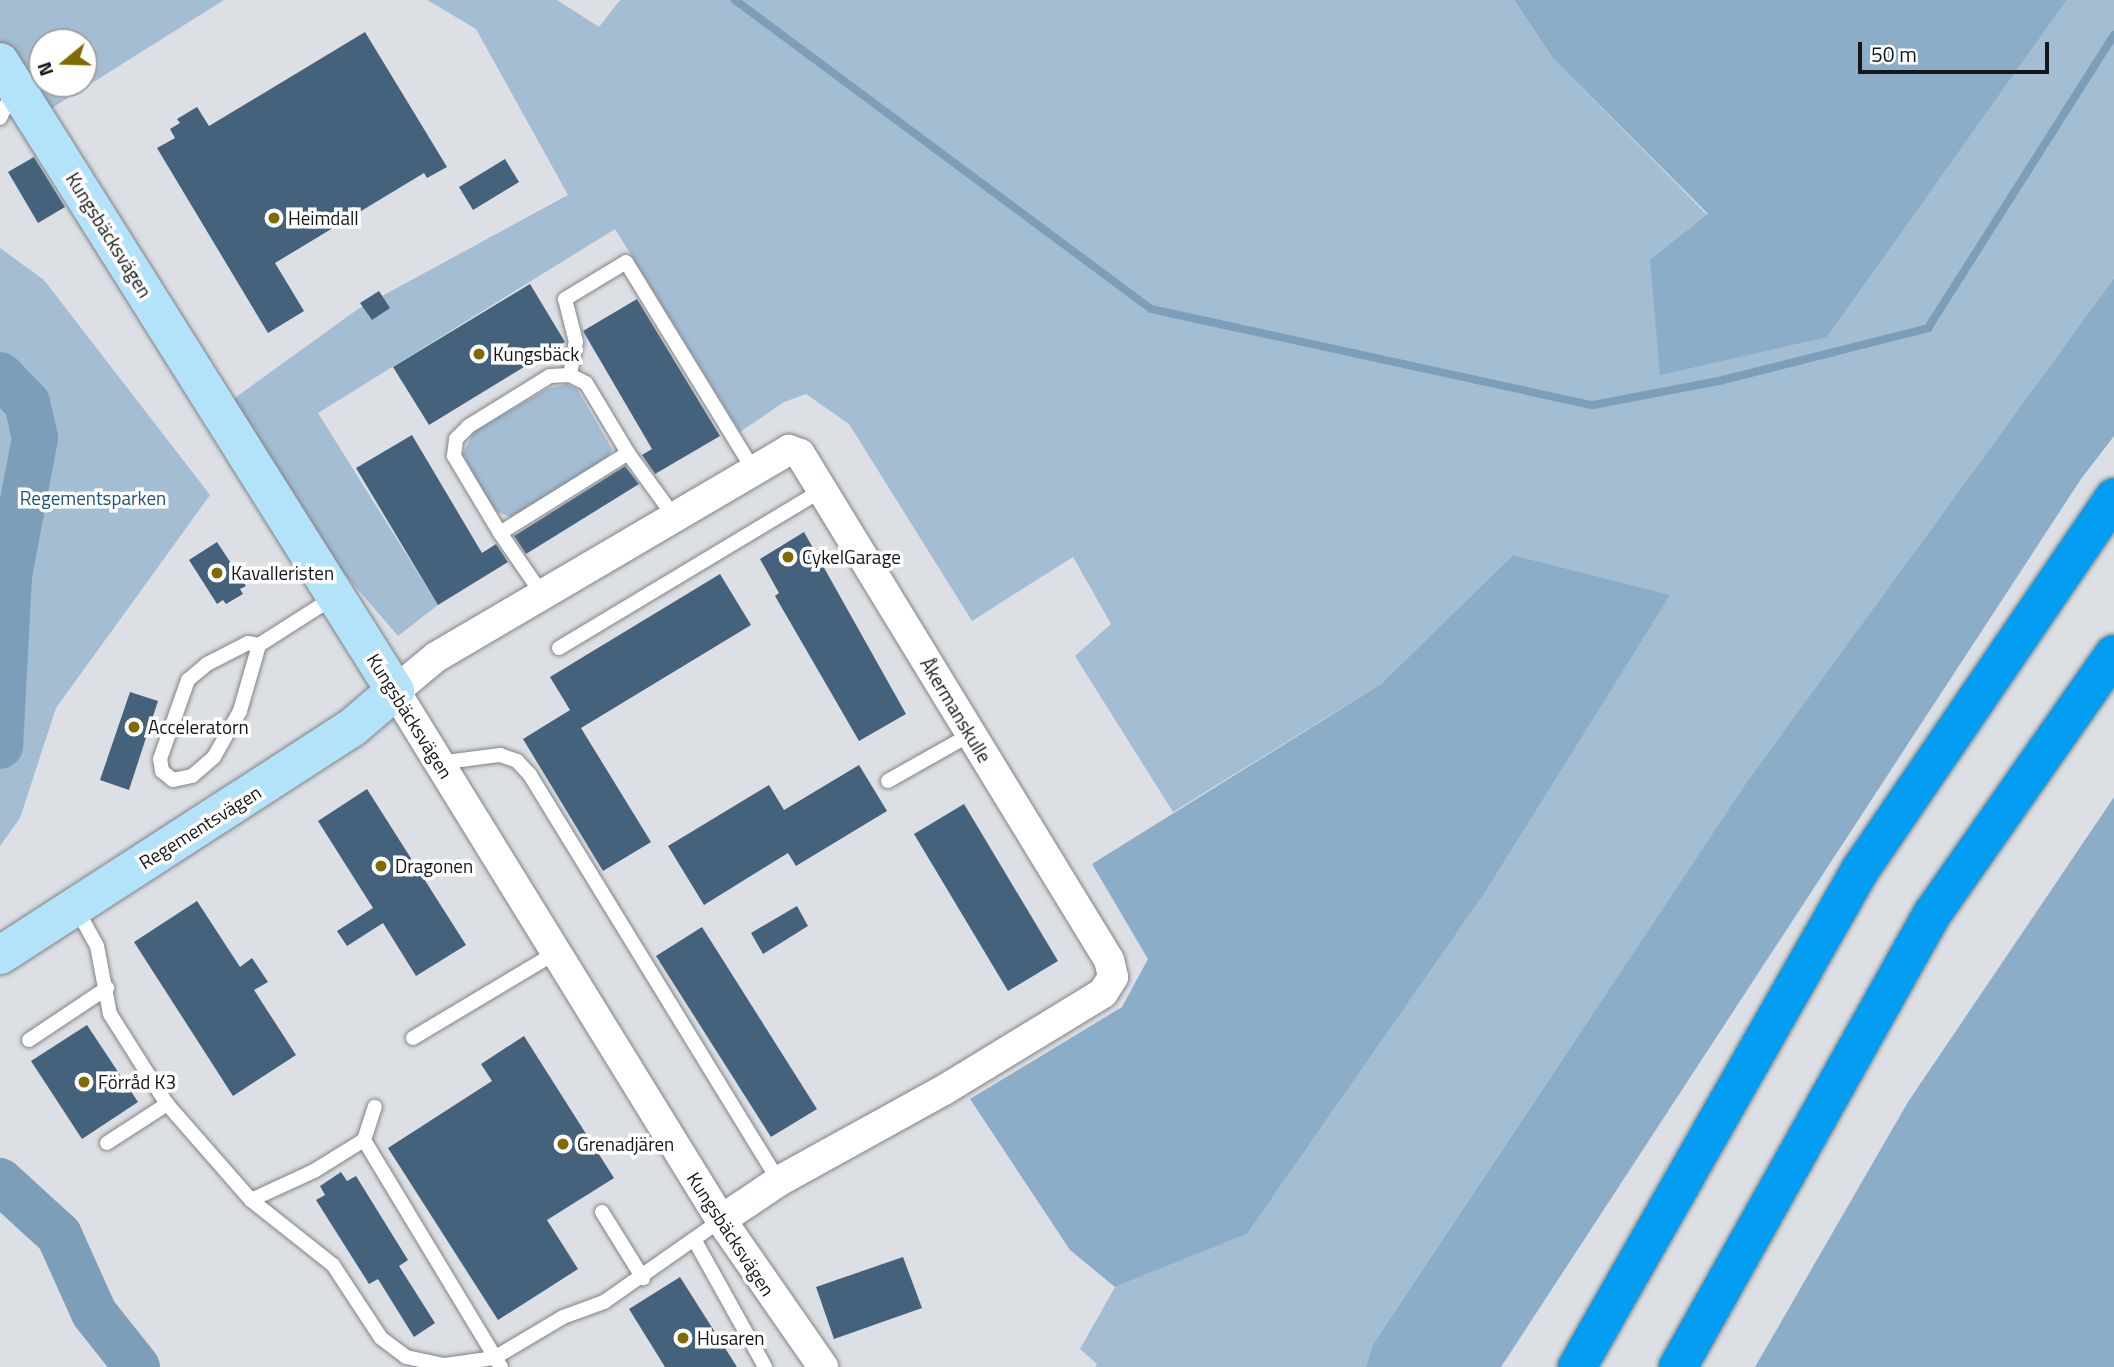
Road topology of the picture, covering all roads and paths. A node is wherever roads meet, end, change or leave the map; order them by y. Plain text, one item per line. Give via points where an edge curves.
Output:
1 (5, 89) edge
2 (570, 375) junction
3 (628, 453) junction
4 (753, 469) junction
5 (822, 490) junction
6 (2114, 497) edge
7 (673, 515) junction
8 (500, 533) junction
9 (542, 594) junction
10 (335, 596) junction
11 (259, 645) junction
12 (559, 648) dead end
13 (2114, 654) edge
14 (395, 691) junction
15 (971, 734) junction
16 (438, 763) junction
17 (888, 781) dead end
18 (75, 907) junction
19 (555, 953) junction
20 (0, 955) edge
21 (107, 988) junction
22 (413, 1038) dead end
23 (29, 1041) dead end
24 (167, 1104) junction
25 (375, 1107) dead end
26 (364, 1140) junction
27 (107, 1143) dead end
28 (779, 1181) junction
29 (251, 1200) junction
30 (602, 1212) dead end
31 (721, 1220) junction
32 (695, 1241) junction
33 (643, 1278) junction
34 (498, 1363) edge
35 (765, 1367) edge
36 (823, 1367) edge
37 (1577, 1367) edge
38 (1678, 1367) edge

1 - 10 street, Kungsbäcksvägen
2 - 3 lane via 586,383
2 - 4 lane via 576,342 565,299 626,262
2 - 8 lane via 550,376 469,426 456,439 454,456
3 - 7 lane
3 - 8 lane
4 - 5 street, Åkermanskulle via 789,450 800,454
4 - 7 street, Åkermanskulle
5 - 12 lane
5 - 15 street, Åkermanskulle
6 - 37 highway via 1860,870
7 - 9 street, Åkermanskulle
8 - 9 lane
9 - 14 street, Åkermanskulle via 436,657
10 - 11 lane
10 - 14 street, Kungsbäcksvägen
11 - 11 lane via 248,643 207,664 188,680 160,759 162,771 173,780 192,776 214,757 240,711
13 - 38 highway via 1932,914
14 - 16 street, Kungsbäcksvägen
14 - 18 street, Regementsvägen via 354,727
15 - 17 lane
15 - 28 street, Åkermanskulle via 1109,960 1113,977 1103,993 1010,1050
16 - 19 street, Kungsbäcksvägen
16 - 28 lane via 500,755 517,761 530,775
18 - 20 street, Regementsvägen
18 - 21 lane via 97,946
19 - 22 lane
19 - 31 street, Kungsbäcksvägen
21 - 23 lane
21 - 24 lane via 110,1014
24 - 27 lane
24 - 29 lane
25 - 26 lane
26 - 29 lane via 314,1171
26 - 34 lane
28 - 31 street, Åkermanskulle
29 - 34 lane via 332,1265 381,1338 406,1357 445,1365
30 - 33 lane
31 - 32 lane
31 - 36 street, Kungsbäcksvägen
32 - 33 lane
32 - 35 lane
33 - 34 lane via 604,1302 563,1317

